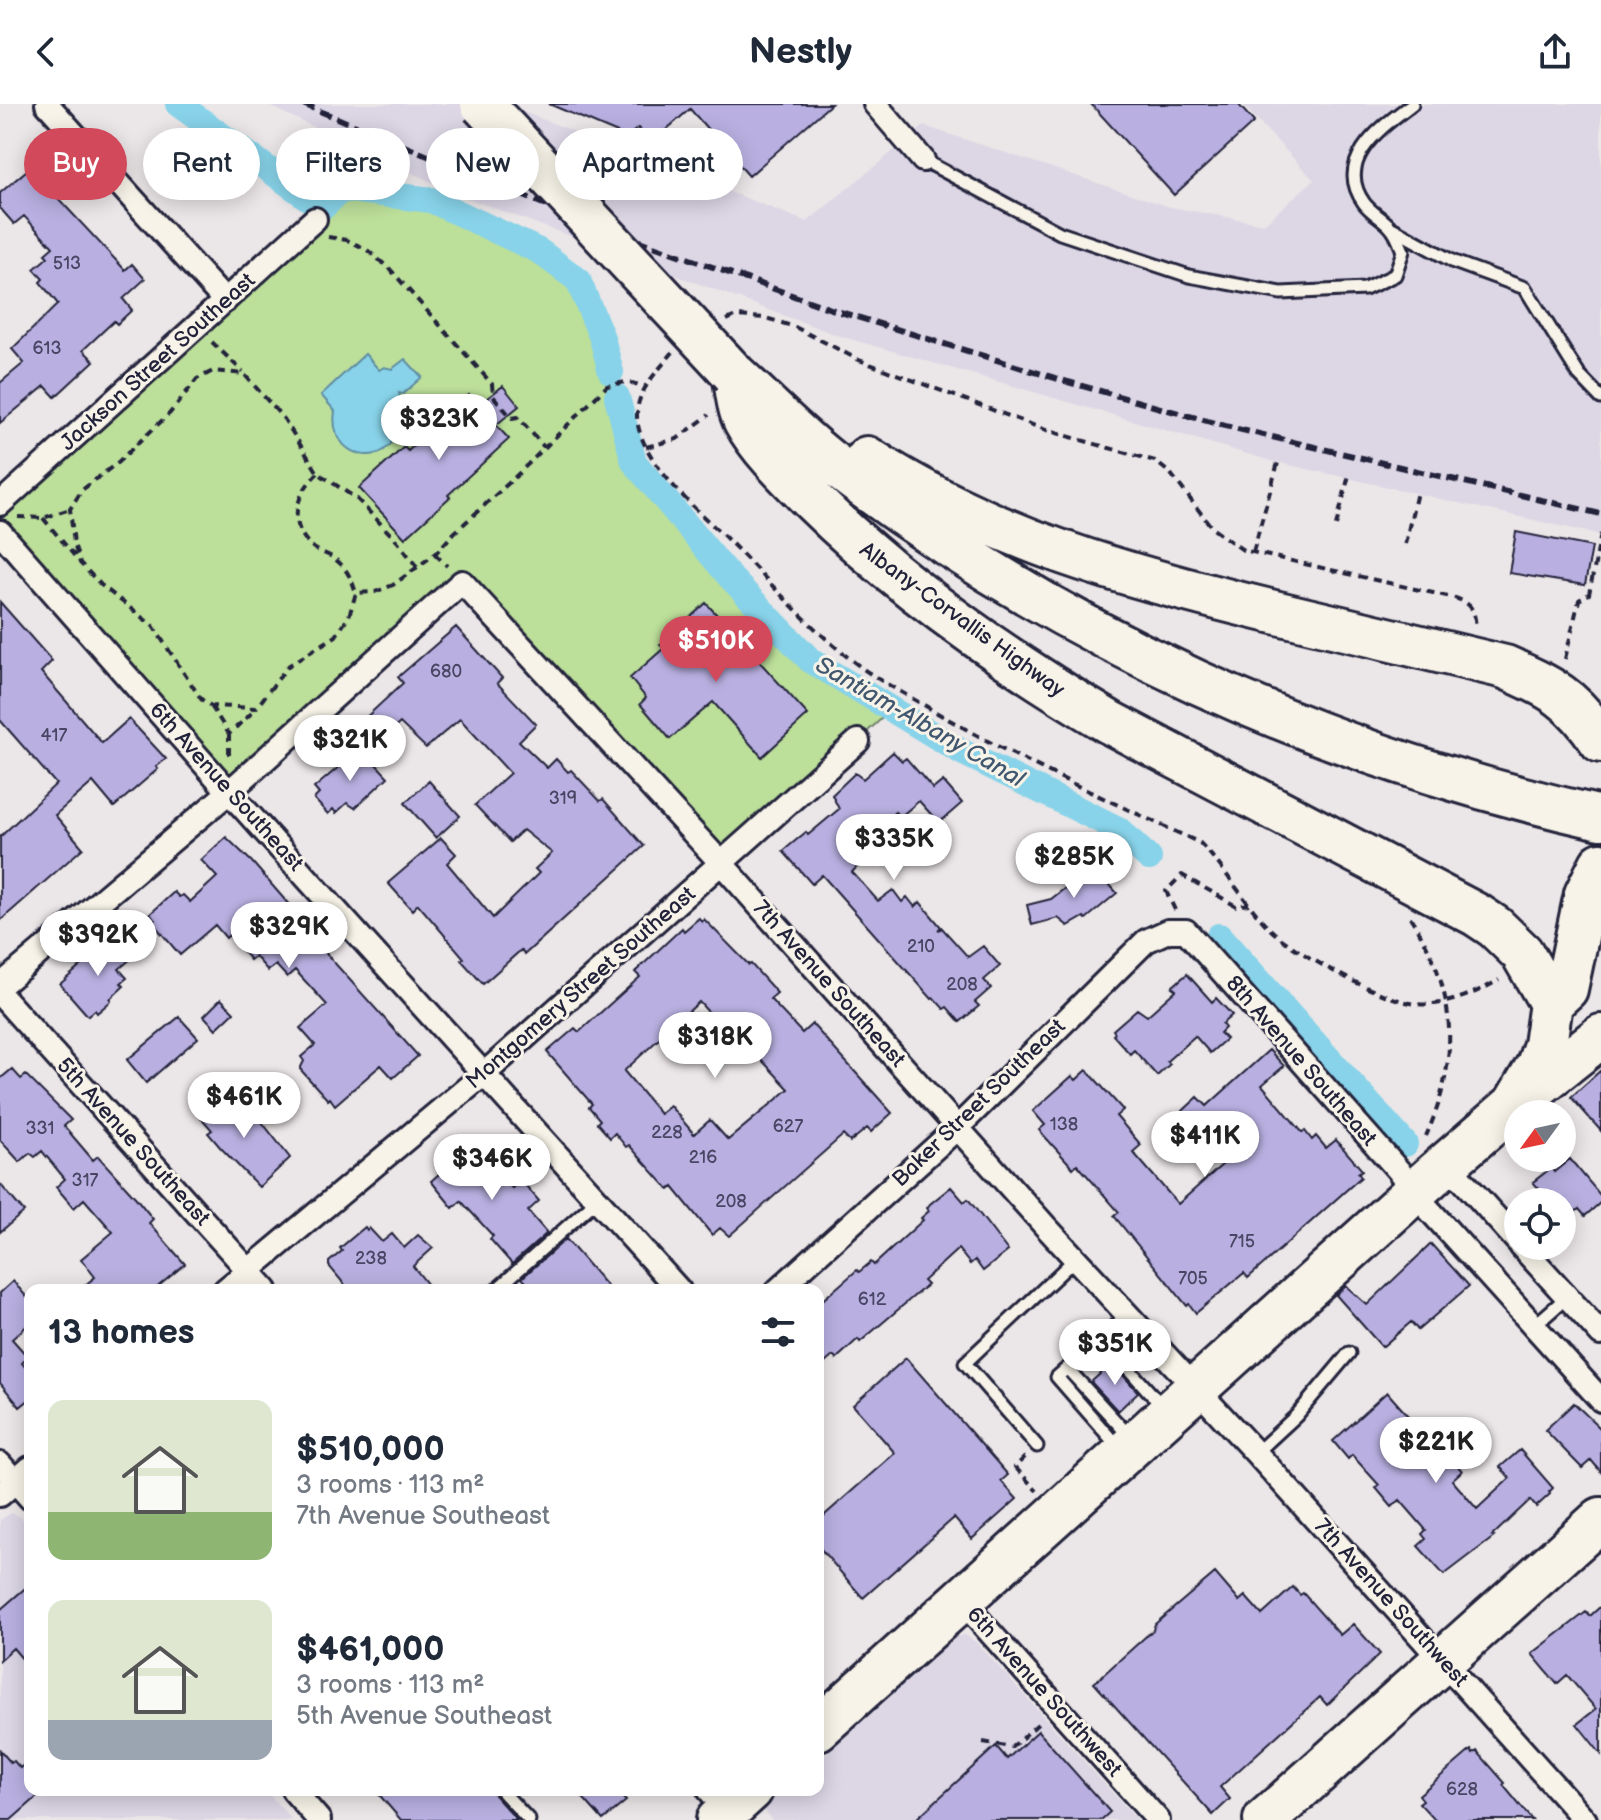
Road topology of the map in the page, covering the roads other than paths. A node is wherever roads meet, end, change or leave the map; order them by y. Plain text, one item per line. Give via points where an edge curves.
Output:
1 (47, 104) edge
2 (482, 104) edge
3 (875, 104) edge
4 (1412, 104) edge
5 (923, 160) joint
6 (315, 219) dead end
7 (1392, 228) junction
8 (225, 301) junction
9 (734, 374) junction
10 (1601, 398) edge
11 (0, 504) edge
12 (0, 532) edge
13 (858, 741) dead end
14 (1601, 741) edge
15 (229, 792) junction
16 (1601, 818) edge
17 (722, 864) junction
18 (1601, 864) edge
19 (1186, 931) joint
20 (0, 986) edge
21 (0, 994) edge
22 (1551, 1003) junction
23 (1601, 1036) edge
24 (484, 1074) junction
25 (1517, 1100) edge
26 (1520, 1100) edge
27 (1504, 1114) edge
28 (957, 1128) junction
29 (1447, 1163) junction
30 (1406, 1182) junction
31 (597, 1200) junction
32 (1504, 1226) edge
33 (1075, 1259) junction
34 (1534, 1260) edge
35 (248, 1270) junction
36 (232, 1284) edge
37 (261, 1284) edge
38 (503, 1284) edge
39 (674, 1284) edge
40 (785, 1284) edge
41 (1567, 1297) junction
42 (1127, 1315) junction
43 (1534, 1326) junction
44 (1601, 1334) edge
45 (1101, 1338) junction
46 (1349, 1353) dead end
47 (1601, 1400) edge
48 (1181, 1401) junction
49 (1037, 1446) road end
50 (1130, 1448) junction
51 (1256, 1453) junction
52 (0, 1464) edge
53 (19, 1486) edge
54 (1601, 1519) edge
55 (961, 1600) junction
56 (1442, 1661) junction
57 (824, 1724) edge
58 (298, 1796) edge
59 (507, 1796) edge
60 (319, 1820) edge
61 (529, 1820) edge
62 (1158, 1820) edge
63 (1265, 1820) edge
64 (1585, 1820) edge

1 - 8 street
2 - 9 highway, bridge
3 - 5 street
4 - 7 lane via 1373,134 1357,163 1358,195
5 - 7 lane via 1060,233 1189,276 1281,293 1365,289 1395,275 1403,251
6 - 8 street, Jackson Street Southeast
7 - 10 lane via 1454,262 1525,288 1579,375
8 - 11 street, Jackson Street Southeast
9 - 14 highway via 954,508 1038,544 1177,588 1505,667 1556,690
9 - 16 highway via 830,462 939,539 1057,611 1191,681 1356,749
9 - 22 highway, Albany-Corvallis Highway via 744,420 786,474 853,541 927,599 1109,722 1495,927 1522,953
12 - 15 street, 6th Avenue Southeast
13 - 17 street, Montgomery Street Southeast
15 - 17 street, 7th Avenue Southeast via 462,582
15 - 20 street
15 - 24 street, 6th Avenue Southeast
17 - 24 street, Montgomery Street Southeast
17 - 28 street, 7th Avenue Southeast
18 - 22 highway via 1586,894 1566,989
19 - 28 street, Baker Street Southeast via 1168,931 1146,941
19 - 30 street, 8th Avenue Southeast
21 - 35 street, 5th Avenue Southeast
22 - 25 highway via 1538,1065
23 - 26 highway
24 - 31 street, 6th Avenue Southeast
24 - 35 street, Montgomery Street Southeast
27 - 29 highway
28 - 33 street, 7th Avenue Southeast
28 - 40 street, Baker Street Southeast
29 - 30 highway
29 - 32 street
30 - 43 street, 8th Avenue Southeast
30 - 48 highway
31 - 38 lane
31 - 39 street, 6th Avenue Southeast
33 - 42 street, 7th Avenue Southeast
33 - 49 lane via 965,1363
34 - 41 street
35 - 36 street, Montgomery Street Southeast
35 - 37 street, 5th Avenue Southeast
41 - 43 lane
41 - 44 street
42 - 45 lane
42 - 48 street, 7th Avenue Southeast
43 - 47 street, 8th Avenue Southeast
45 - 48 lane
45 - 50 lane via 1067,1368
46 - 51 lane via 1296,1416
48 - 50 highway
48 - 51 street, 7th Avenue Southwest
50 - 55 highway
51 - 56 street, 7th Avenue Southwest
52 - 53 street
54 - 56 highway
55 - 57 highway
55 - 62 street, 6th Avenue Southwest
56 - 63 highway
56 - 64 street, 7th Avenue Southwest
58 - 60 street
59 - 61 lane

